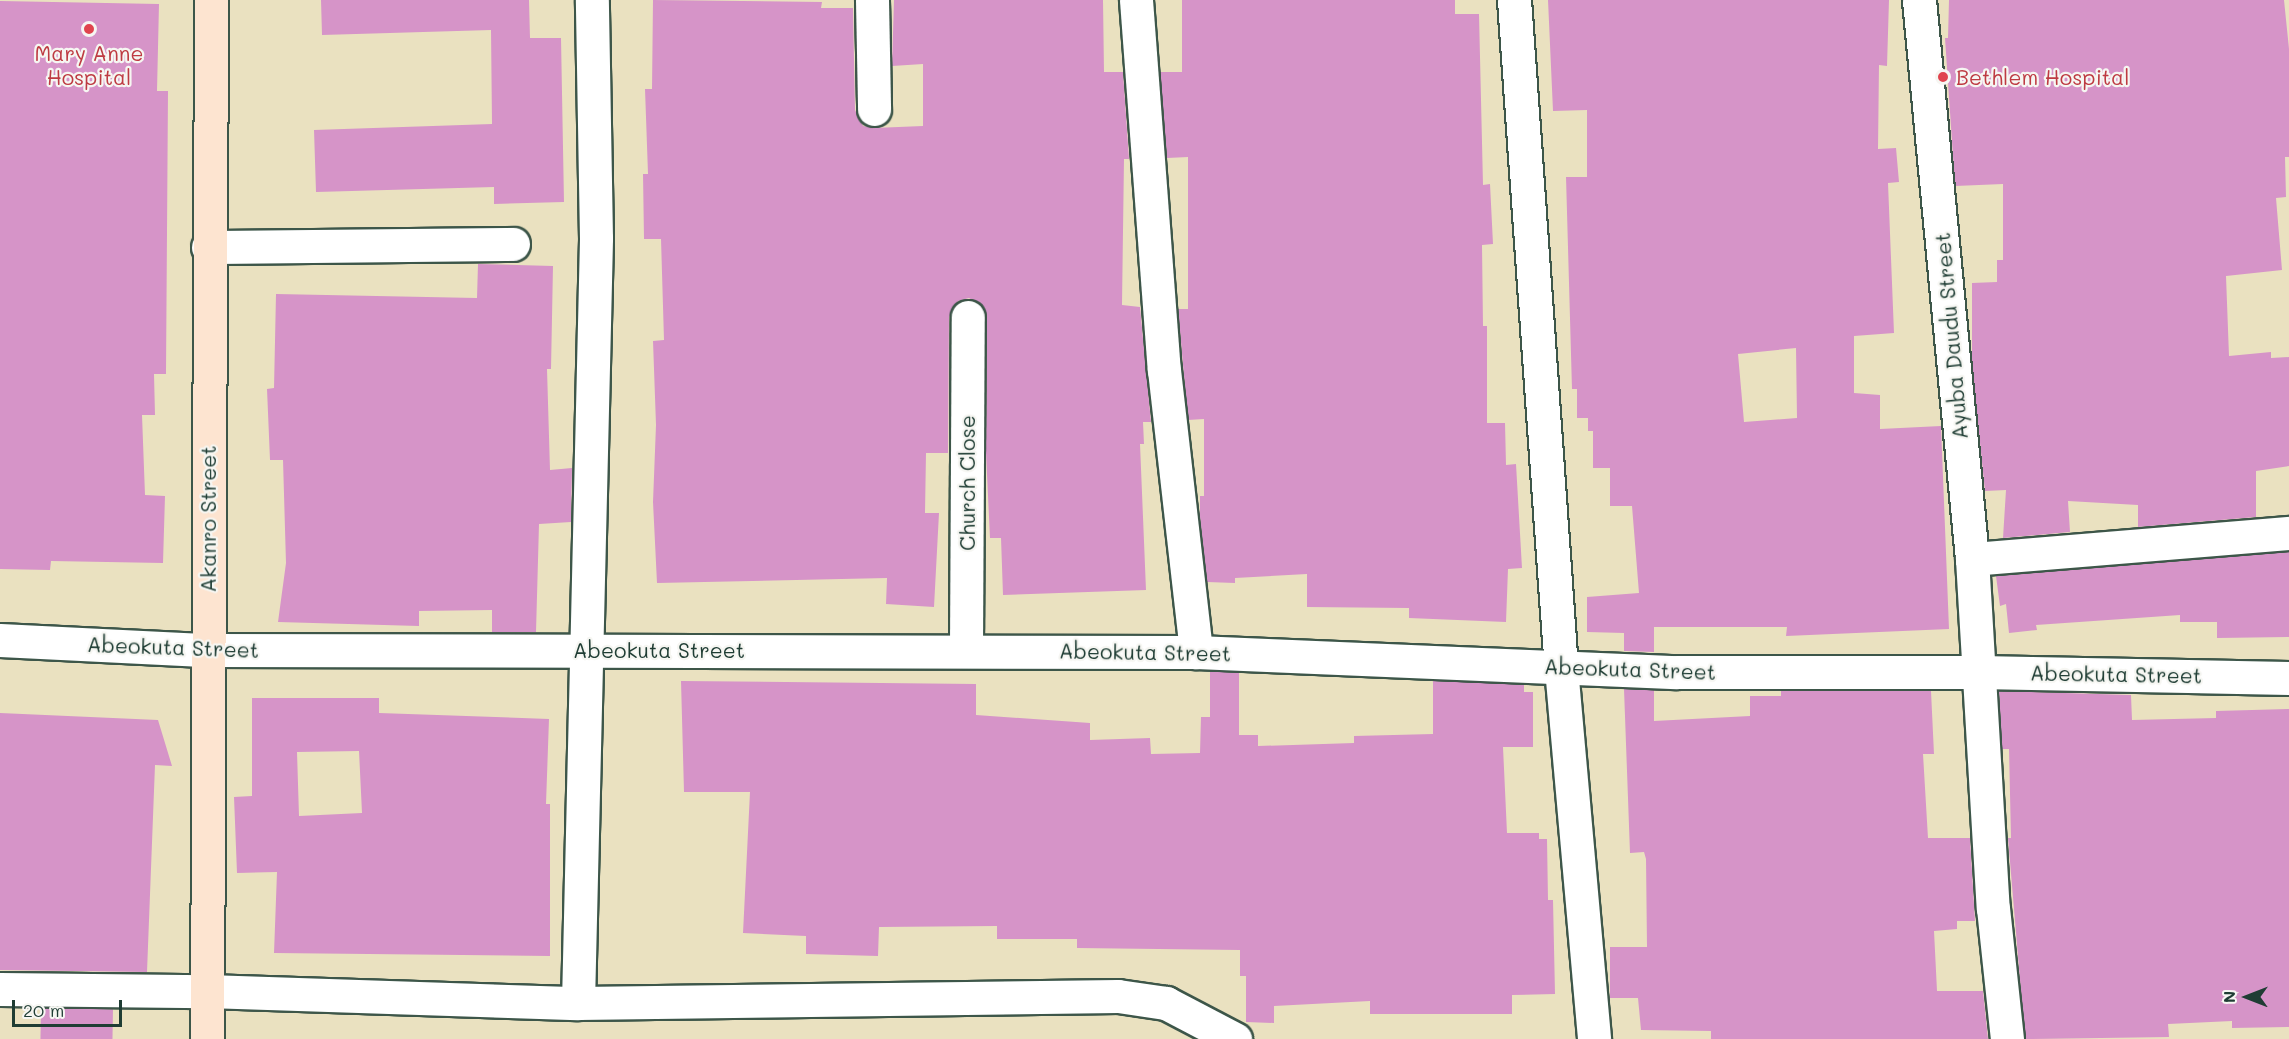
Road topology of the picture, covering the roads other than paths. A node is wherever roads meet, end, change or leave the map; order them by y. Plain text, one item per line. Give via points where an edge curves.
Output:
1 (211, 0) edge
2 (592, 0) edge
3 (872, 0) edge
4 (1136, 0) edge
5 (1514, 0) edge
6 (1919, 0) edge
7 (874, 109) dead end
8 (513, 244) dead end
9 (208, 247) junction
10 (968, 316) dead end
11 (2289, 533) edge
12 (1972, 560) junction
13 (0, 640) edge
14 (966, 649) junction
15 (208, 650) junction
16 (586, 650) junction
17 (1196, 652) junction
18 (1561, 668) junction
19 (1978, 672) junction
20 (2289, 678) edge
21 (0, 989) edge
22 (207, 991) junction
23 (578, 1003) junction
24 (1227, 1037) edge
25 (207, 1039) edge
26 (1594, 1039) edge
27 (2007, 1039) edge

1 - 9 street, Akanro Street
2 - 16 street via 596,238
3 - 7 street
4 - 17 street via 1164,370
5 - 18 street
6 - 12 street, Ayuba Daudu Street
8 - 9 street
9 - 15 street, Akanro Street
10 - 14 street, Church Close
11 - 12 street
12 - 19 street, Ayuba Daudu Street
13 - 15 street, Abeokuta Street
14 - 16 street, Abeokuta Street
14 - 17 street, Abeokuta Street
15 - 16 street, Abeokuta Street
15 - 22 street, Akanro Street
16 - 23 street
17 - 18 street, Abeokuta Street
18 - 19 street, Abeokuta Street
18 - 26 street
19 - 20 street, Abeokuta Street
19 - 27 street, Ayuba Daudu Street via 1993,908
21 - 22 street
22 - 23 street
22 - 25 street, Akanro Street
23 - 24 street via 1118,996 1166,1003

